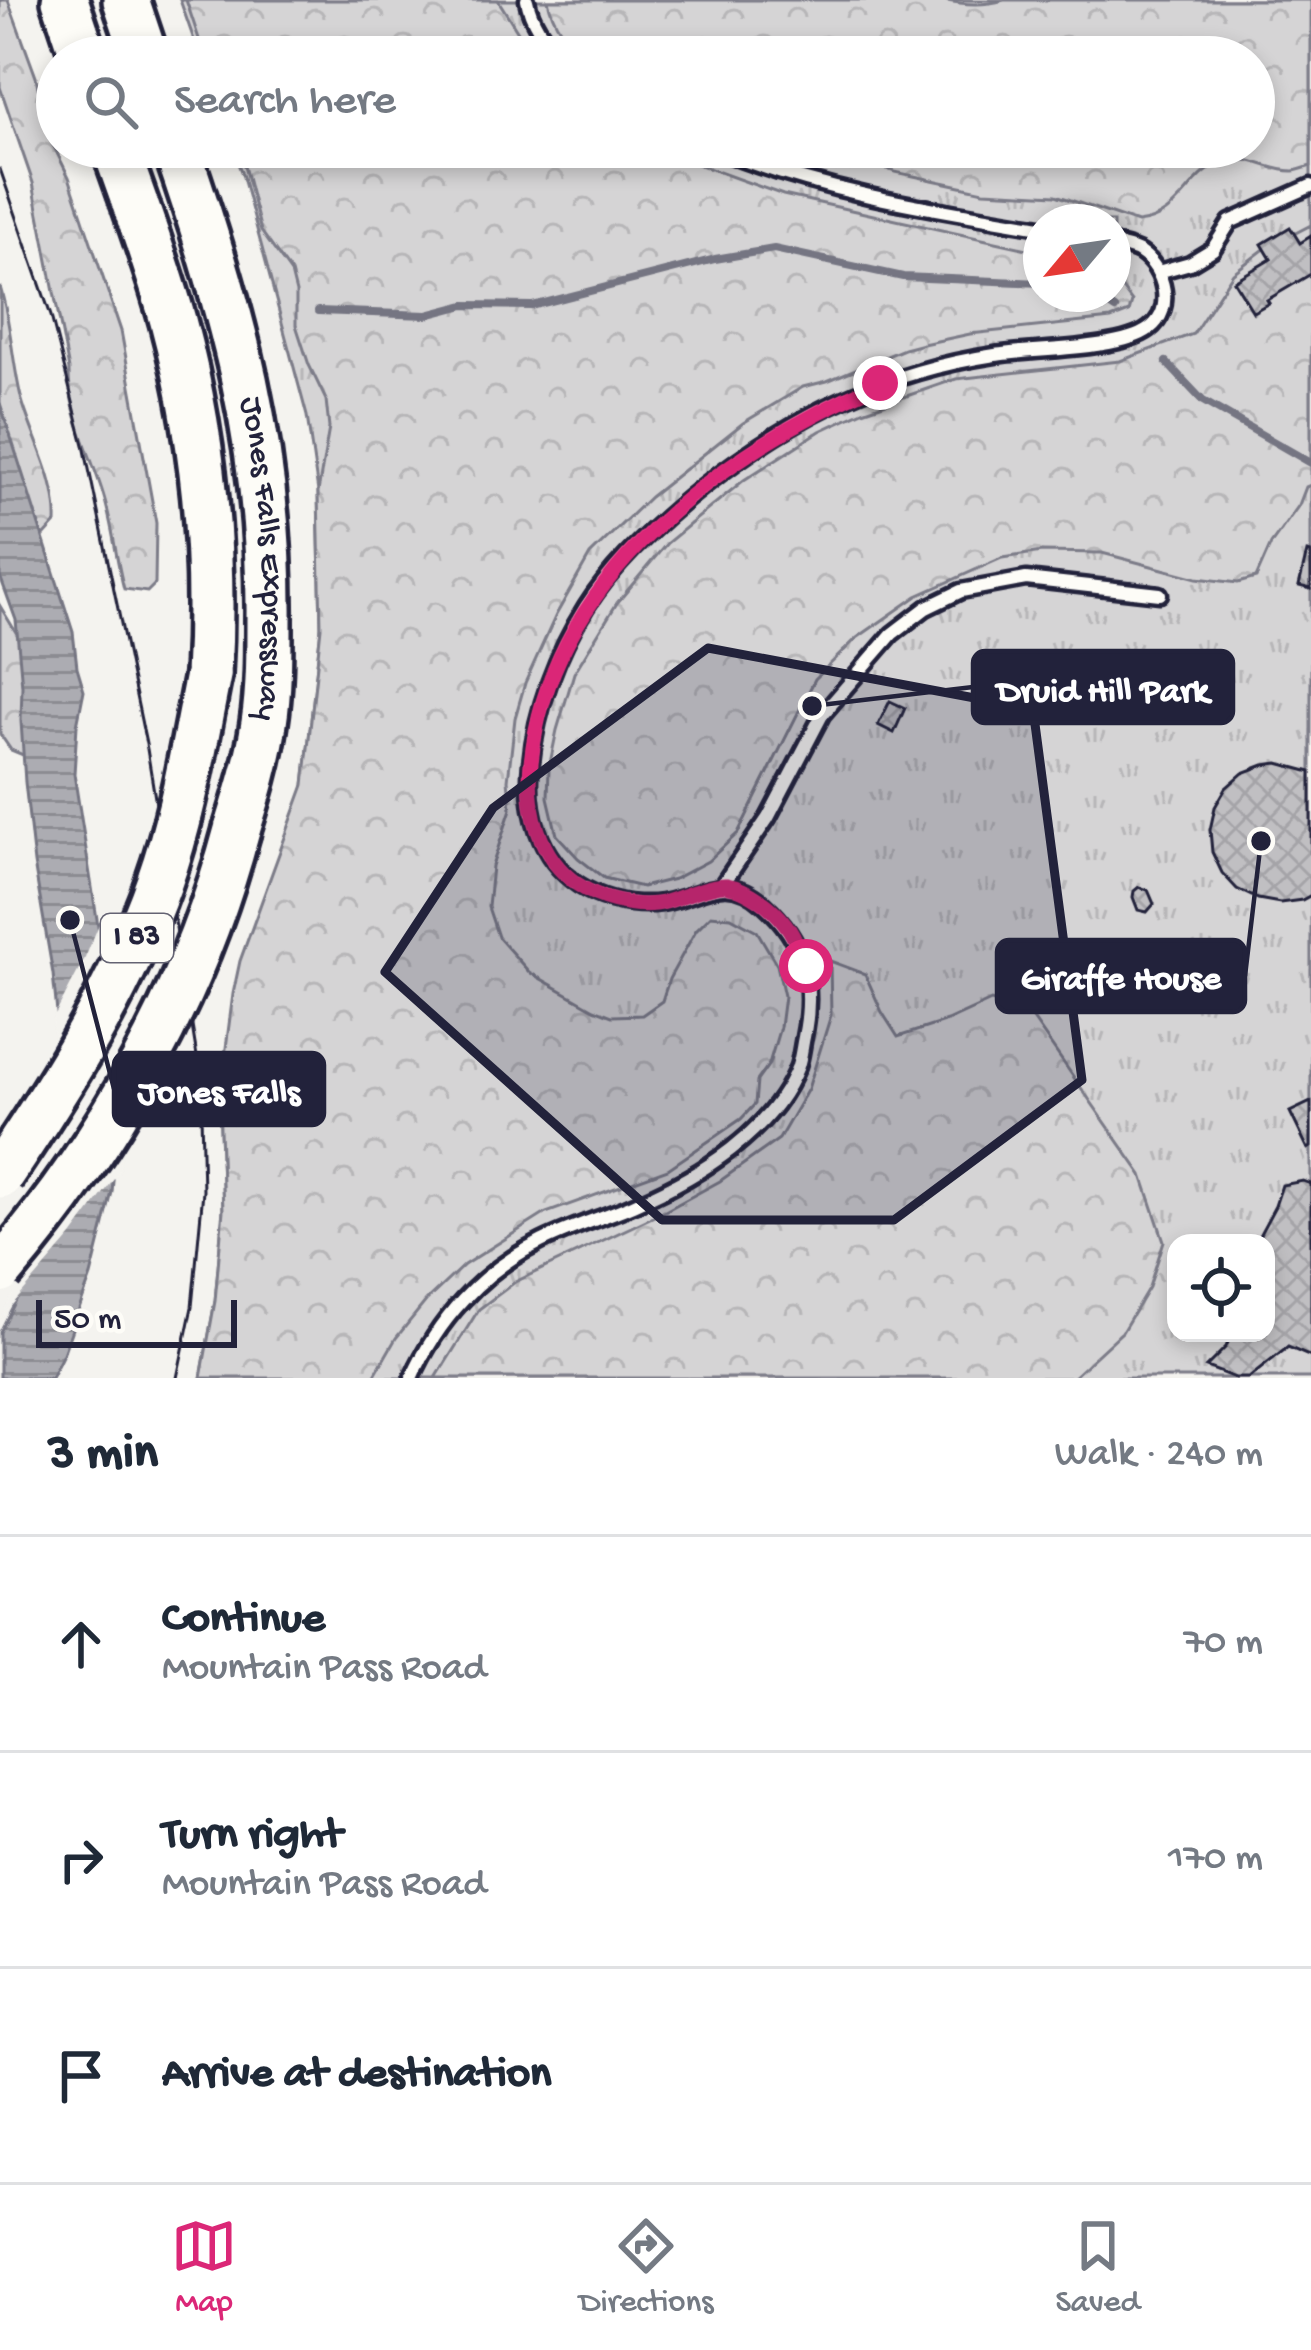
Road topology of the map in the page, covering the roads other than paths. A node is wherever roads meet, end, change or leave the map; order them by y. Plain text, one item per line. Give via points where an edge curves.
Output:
1 (64, 0) edge
2 (126, 0) edge
3 (527, 0) edge
4 (77, 36) edge
5 (139, 36) edge
6 (543, 36) edge
7 (122, 168) edge
8 (183, 168) edge
9 (773, 168) edge
10 (1311, 186) edge
11 (1023, 224) edge
12 (1131, 250) edge
13 (1158, 272) junction
14 (1160, 593) dead end
15 (723, 884) junction
16 (0, 1175) edge
17 (0, 1271) edge
18 (412, 1378) edge

1 - 4 highway
2 - 5 highway
3 - 6 lane
7 - 16 highway, Jones Falls Expressway / I 83, bridge via 172,319 202,464 212,586 208,675 185,790 141,929 75,1060
8 - 17 highway, Jones Falls Expressway / I 83, bridge via 221,284 260,452 268,535 264,722 222,886 163,1030 105,1130
9 - 11 lane
10 - 13 lane via 1230,222 1213,249
12 - 13 lane
13 - 15 lane via 1166,292 1148,330 1115,342 937,365 825,407 766,441 628,555 588,604 563,647 533,742 528,789 550,859 616,902 657,904
14 - 15 lane via 1026,579 961,591 926,608 892,634 822,715
15 - 18 lane via 758,898 787,926 806,966 809,1015 798,1066 772,1109 702,1169 532,1246 492,1273 452,1309

